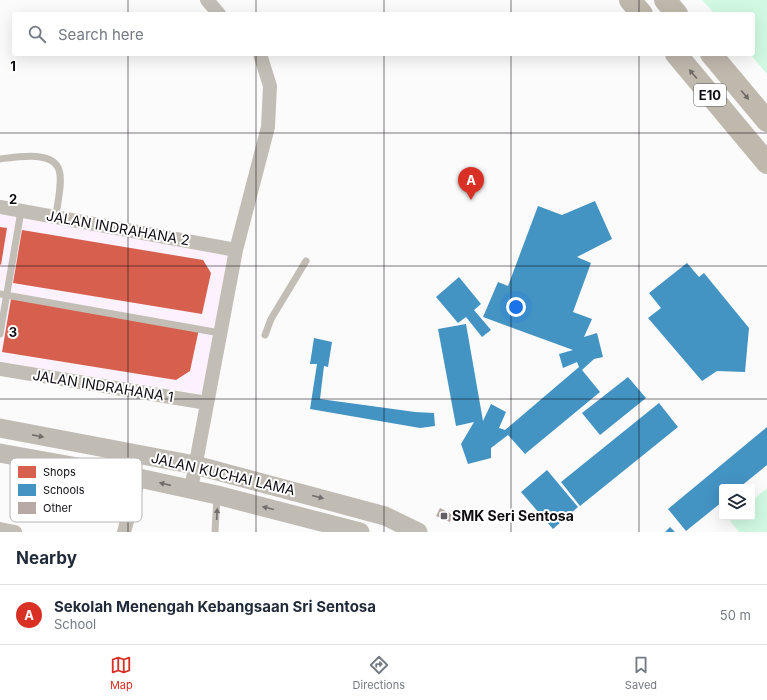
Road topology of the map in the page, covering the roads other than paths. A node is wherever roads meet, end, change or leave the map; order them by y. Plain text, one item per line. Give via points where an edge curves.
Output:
1 (206, 0) edge
2 (630, 0) edge
3 (665, 0) edge
4 (217, 12) edge
5 (640, 12) edge
6 (675, 12) edge
7 (261, 56) edge
8 (678, 56) edge
9 (713, 56) edge
10 (767, 121) edge
11 (0, 159) edge
12 (767, 163) edge
13 (0, 207) edge
14 (21, 211) junction
15 (56, 216) junction
16 (236, 250) junction
17 (306, 261) dead end
18 (3, 294) edge
19 (220, 333) junction
20 (0, 334) edge
21 (265, 336) dead end
22 (0, 369) edge
23 (207, 403) junction
24 (0, 428) edge
25 (0, 454) edge
26 (23, 458) edge
27 (195, 465) junction
28 (142, 479) edge
29 (191, 490) junction
30 (218, 495) junction
31 (127, 522) edge
32 (0, 530) edge
33 (16, 532) edge
34 (124, 532) edge
35 (215, 532) edge
36 (360, 532) edge
37 (418, 532) edge

1 - 4 street
2 - 5 highway
3 - 6 highway
7 - 16 street via 270,86 268,126
12 -> 8 highway, E10
9 -> 10 highway, E10
11 - 15 lane via 32,156 51,160 56,164 60,178
13 - 14 street, JALAN INDRAHANA 2
14 - 15 street, JALAN INDRAHANA 2
14 - 18 lane
15 - 16 street, JALAN INDRAHANA 2
16 - 19 street
17 - 21 lane via 271,320
18 - 19 lane
18 - 20 lane
19 - 23 street
22 - 23 street, JALAN INDRAHANA 1
23 - 27 street
24 -> 27 main road, JALAN KUCHAI LAMA
25 - 26 main road, JALAN KUCHAI LAMA
27 - 29 street
27 -> 37 main road, JALAN KUCHAI LAMA via 385,516
29 -> 28 main road, JALAN KUCHAI LAMA
29 - 30 main road, JALAN KUCHAI LAMA
35 -> 30 lane
36 -> 30 main road, JALAN KUCHAI LAMA
31 - 34 street
32 - 33 street

